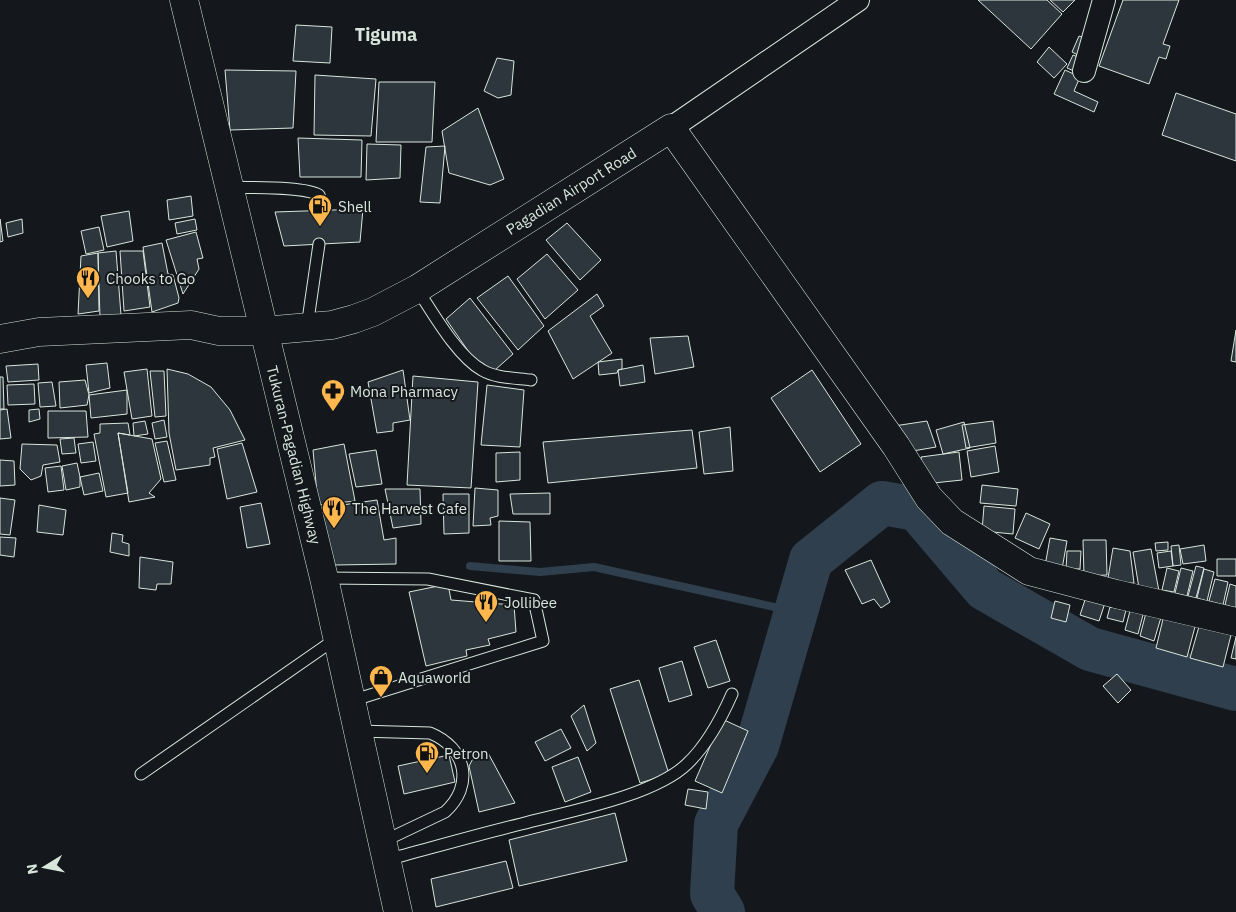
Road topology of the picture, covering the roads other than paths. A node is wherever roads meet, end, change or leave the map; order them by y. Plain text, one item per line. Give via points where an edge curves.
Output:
1 (184, 0) edge
2 (858, 0) edge
3 (1104, 0) edge
4 (1084, 71) dead end
5 (671, 128) junction
6 (230, 187) junction
7 (323, 210) dead end
8 (319, 244) dead end
9 (417, 289) junction
10 (306, 328) junction
11 (263, 332) junction
12 (0, 341) edge
13 (530, 380) dead end
14 (324, 578) junction
15 (1236, 622) edge
16 (337, 638) junction
17 (732, 694) dead end
18 (351, 700) junction
19 (358, 730) junction
20 (141, 774) dead end
21 (384, 851) junction
22 (398, 912) edge

1 - 6 main road, Tukuran-Pagadian Highway
2 - 5 street, Pagadian Airport Road
3 - 4 street
5 - 9 main road, Pagadian Airport Road
5 - 15 main road via 930,498 952,522 1029,571
6 - 7 lane via 315,192
6 - 11 main road, Tukuran-Pagadian Highway
8 - 10 lane
9 - 10 main road, Pagadian Airport Road via 354,319
9 - 13 lane via 470,361 483,371
10 - 11 main road, Pagadian Airport Road
11 - 12 main road, Pagadian Airport Road via 219,332 191,325 96,336 39,332
11 - 14 main road, Tukuran-Pagadian Highway
14 - 16 main road, Tukuran-Pagadian Highway
14 - 18 lane via 428,579 534,600 543,641
16 - 18 main road, Tukuran-Pagadian Highway
16 - 20 lane
17 - 21 lane via 706,742 687,764 667,778 628,795
18 - 19 main road, Tukuran-Pagadian Highway
19 - 21 main road, Tukuran-Pagadian Highway
19 - 21 lane via 430,733 450,745 462,765 462,786 453,805
21 - 22 main road, Tukuran-Pagadian Highway

